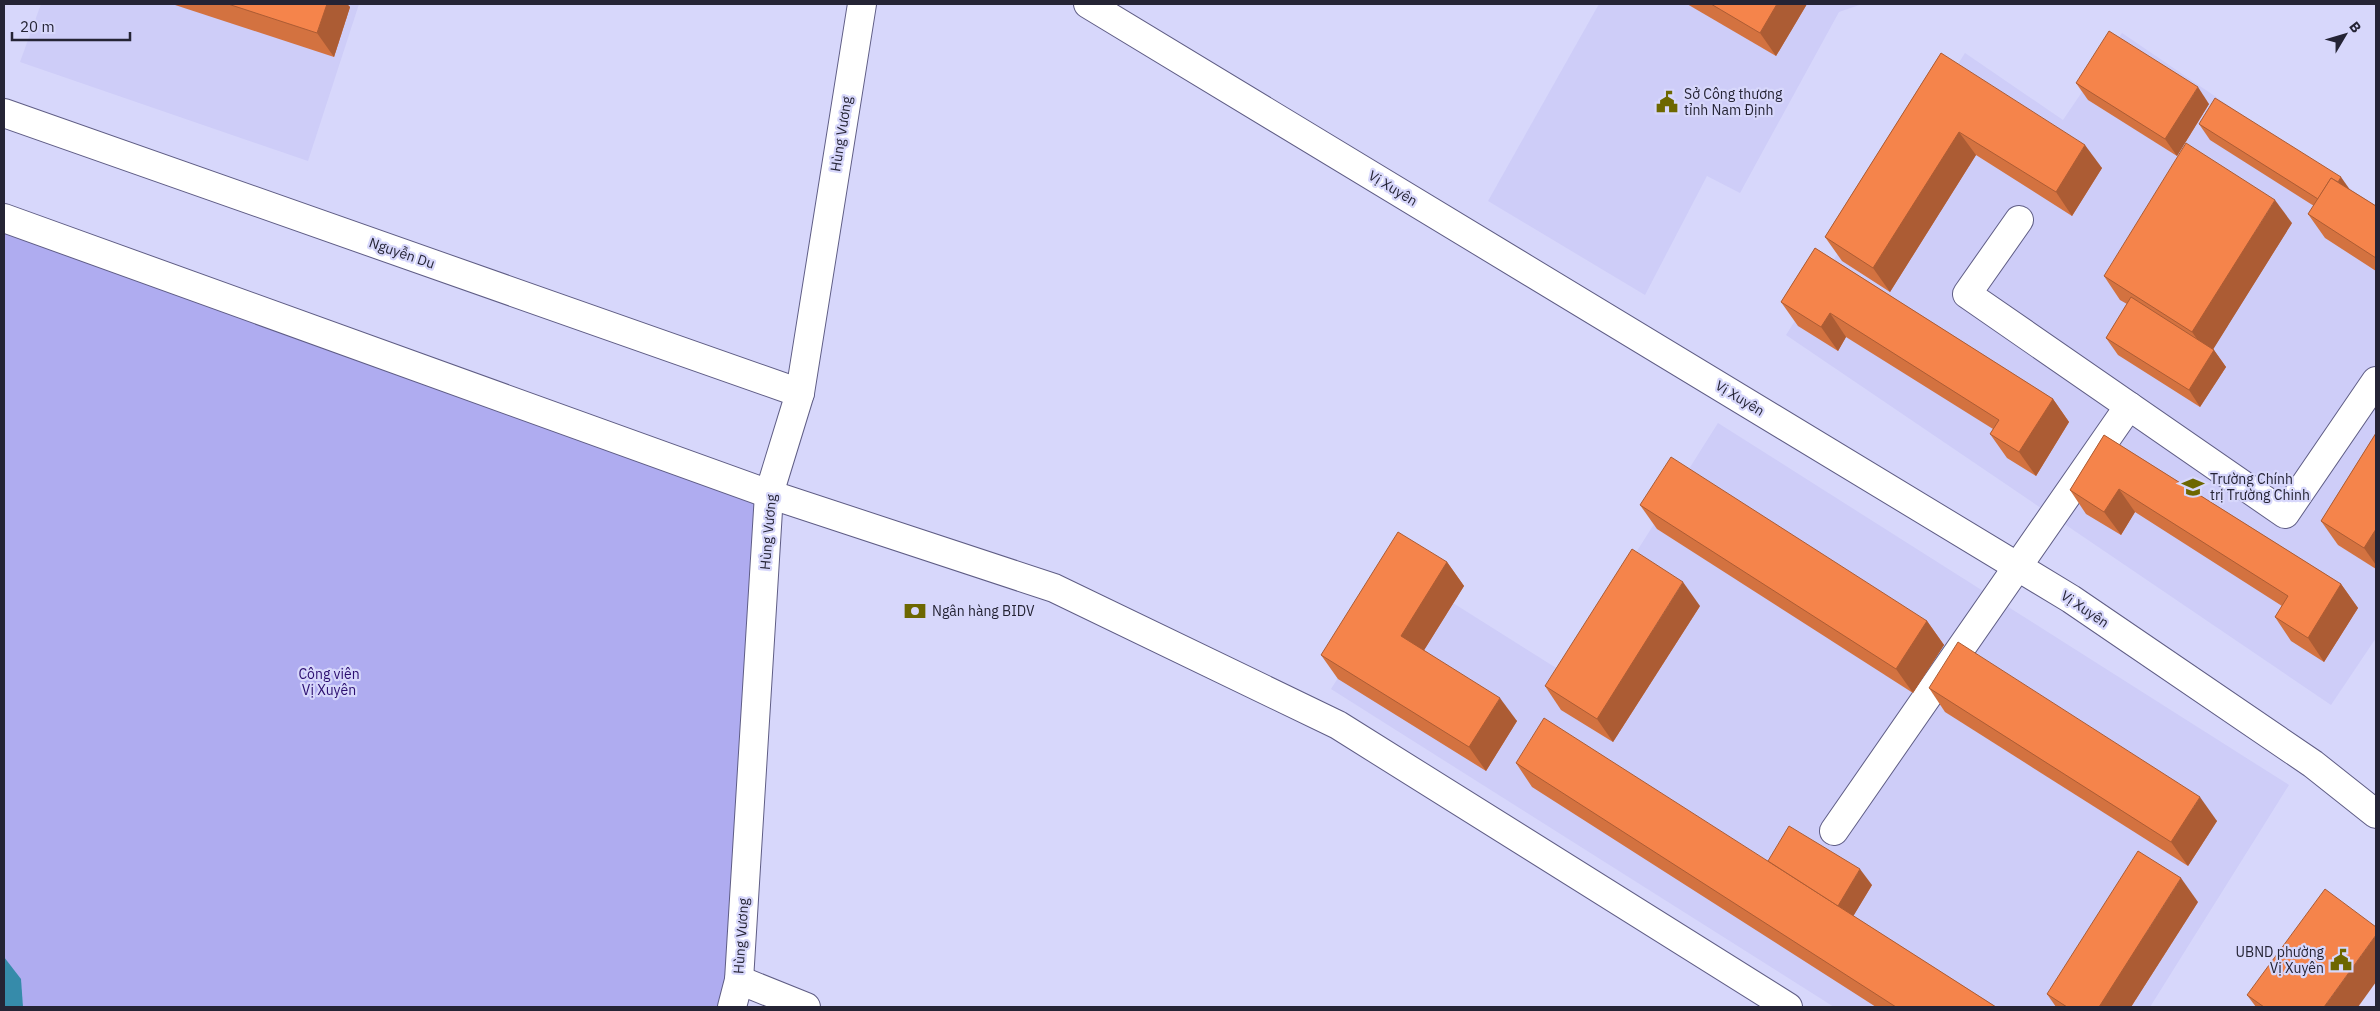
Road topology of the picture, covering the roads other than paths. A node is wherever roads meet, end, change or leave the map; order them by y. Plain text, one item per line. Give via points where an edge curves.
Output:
1 (862, 4) edge
2 (1088, 4) edge
3 (4, 113) edge
4 (4, 218) edge
5 (2018, 220) dead end
6 (2376, 381) edge
7 (800, 393) junction
8 (2129, 406) junction
9 (769, 494) junction
10 (2017, 566) junction
11 (2376, 814) edge
12 (1834, 831) dead end
13 (739, 980) junction
14 (732, 1007) edge
15 (806, 1007) edge
16 (1788, 1007) edge

1 - 7 street, Hùng Vương
2 - 10 street, Vị Xuyên
3 - 7 street, Nguyễn Du
4 - 9 street
5 - 8 street via 1967,294
6 - 8 street via 2284,514
7 - 9 street, Hùng Vương
8 - 10 street
9 - 13 street, Hùng Vương
9 - 16 street via 1054,588 1338,725
10 - 11 street, Vị Xuyên via 2071,599 2313,764
10 - 12 street
13 - 14 street, Hùng Vương
13 - 15 street

